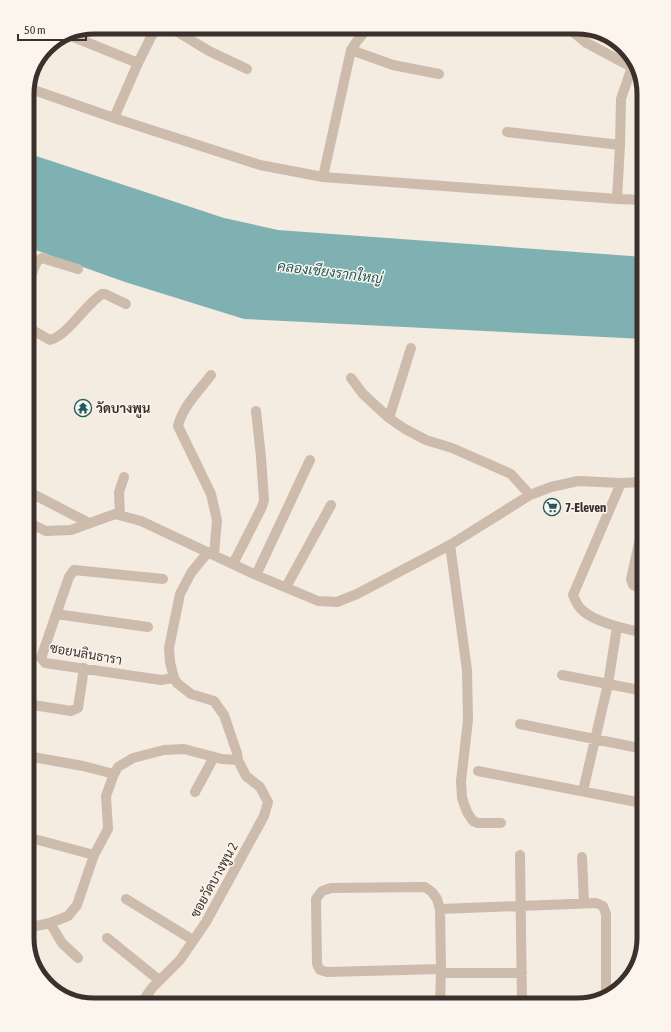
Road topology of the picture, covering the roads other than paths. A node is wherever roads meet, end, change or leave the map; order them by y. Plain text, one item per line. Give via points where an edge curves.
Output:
1 (152, 34) edge
2 (181, 34) edge
3 (363, 34) edge
4 (575, 34) edge
5 (74, 37) edge
6 (351, 50) junction
7 (138, 63) junction
8 (629, 64) edge
9 (246, 69) dead end
10 (633, 72) edge
11 (439, 74) dead end
12 (34, 90) edge
13 (114, 118) junction
14 (507, 132) dead end
15 (620, 145) junction
16 (323, 176) junction
17 (617, 199) junction
18 (637, 200) edge
19 (34, 268) edge
20 (78, 269) dead end
21 (126, 304) dead end
22 (34, 331) edge
23 (411, 348) dead end
24 (211, 375) dead end
25 (351, 378) dead end
26 (256, 411) dead end
27 (389, 418) junction
28 (310, 460) dead end
29 (124, 477) dead end
30 (637, 482) edge
31 (621, 483) junction
32 (34, 495) edge
33 (530, 495) junction
34 (331, 505) dead end
35 (120, 515) junction
36 (89, 523) junction
37 (34, 525) edge
38 (450, 545) junction
39 (637, 552) edge
40 (211, 554) junction
41 (233, 564) junction
42 (256, 574) junction
43 (162, 579) dead end
44 (637, 587) edge
45 (286, 588) junction
46 (56, 614) junction
47 (148, 627) dead end
48 (617, 627) junction
49 (637, 631) edge
50 (84, 668) junction
51 (562, 675) dead end
52 (174, 678) junction
53 (608, 684) junction
54 (637, 690) edge
55 (34, 705) edge
56 (520, 724) dead end
57 (595, 739) junction
58 (637, 748) edge
59 (34, 757) edge
60 (214, 757) junction
61 (238, 760) junction
62 (478, 771) dead end
63 (114, 774) junction
64 (195, 792) dead end
65 (583, 792) junction
66 (637, 802) edge
67 (501, 823) dead end
68 (34, 839) edge
69 (94, 855) junction
70 (520, 855) dead end
71 (582, 857) dead end
72 (126, 899) dead end
73 (584, 903) junction
74 (521, 906) junction
75 (440, 908) junction
76 (52, 926) junction
77 (34, 927) edge
78 (107, 938) dead end
79 (193, 940) junction
80 (78, 958) dead end
81 (441, 971) junction
82 (522, 973) junction
83 (159, 980) junction
84 (606, 990) edge
85 (145, 998) edge
86 (440, 998) edge
87 (522, 998) edge

1 - 7 street
2 - 9 street
3 - 6 street
4 - 8 street via 585,42
5 - 7 street
6 - 11 street via 393,65
6 - 16 street
7 - 13 street
10 - 15 street via 620,99
12 - 13 street
13 - 16 street via 260,165
14 - 15 street
15 - 17 street
16 - 17 street
17 - 18 street
19 - 20 street via 39,258 42,258
21 - 22 street via 102,294 57,338 50,340
23 - 27 street
24 - 40 street via 180,417 178,426 212,494 217,520
25 - 27 street via 363,394
26 - 41 street via 264,500
27 - 33 street via 426,440 452,448 511,474
28 - 42 street
29 - 35 street via 118,492
30 - 31 street
31 - 33 street via 578,481 550,487
31 - 48 street via 573,595 581,609
32 - 36 street
33 - 38 street
34 - 45 street
35 - 36 street via 115,514
35 - 40 street via 141,521
36 - 37 street via 71,530 46,531
38 - 45 street via 338,602 318,601
38 - 67 street via 467,670 468,720 461,781 462,798 473,821
39 - 44 street via 631,579 633,585
40 - 41 street
40 - 52 street via 191,573 180,594 169,648
41 - 42 street
42 - 45 street
43 - 46 street, ซอยนลินธารา via 74,570 68,577
46 - 47 street
46 - 50 street, ซอยนลินธารา via 41,658 45,662
48 - 49 street
48 - 53 street
50 - 52 street, ซอยนลินธารา via 161,680
50 - 55 street via 78,708 71,711
51 - 53 street
52 - 61 street, ซอยวัดบางพูน 2 via 191,694 214,701 224,715
53 - 54 street
53 - 57 street
56 - 57 street
57 - 58 street
57 - 65 street
59 - 63 street
60 - 61 street
60 - 63 street via 184,749 164,750 133,758 118,767
60 - 64 street
61 - 79 street, ซอยวัดบางพูน 2 via 246,776 260,787 268,802 264,816 238,865
62 - 65 street
63 - 69 street via 106,796 108,829
65 - 66 street
68 - 69 street
69 - 76 street via 77,905 68,916
70 - 74 street
71 - 73 street
72 - 79 street
73 - 74 street
73 - 84 street via 603,906 606,914
74 - 75 street
74 - 82 street
75 - 81 street
75 - 81 street via 432,892 425,887 331,888 322,890 316,899 317,964 320,970
76 - 77 street
76 - 80 street via 62,943
78 - 83 street
79 - 83 street, ซอยวัดบางพูน 2 via 180,960
81 - 82 street
81 - 86 street
82 - 87 street
83 - 85 street, ซอยวัดบางพูน 2

